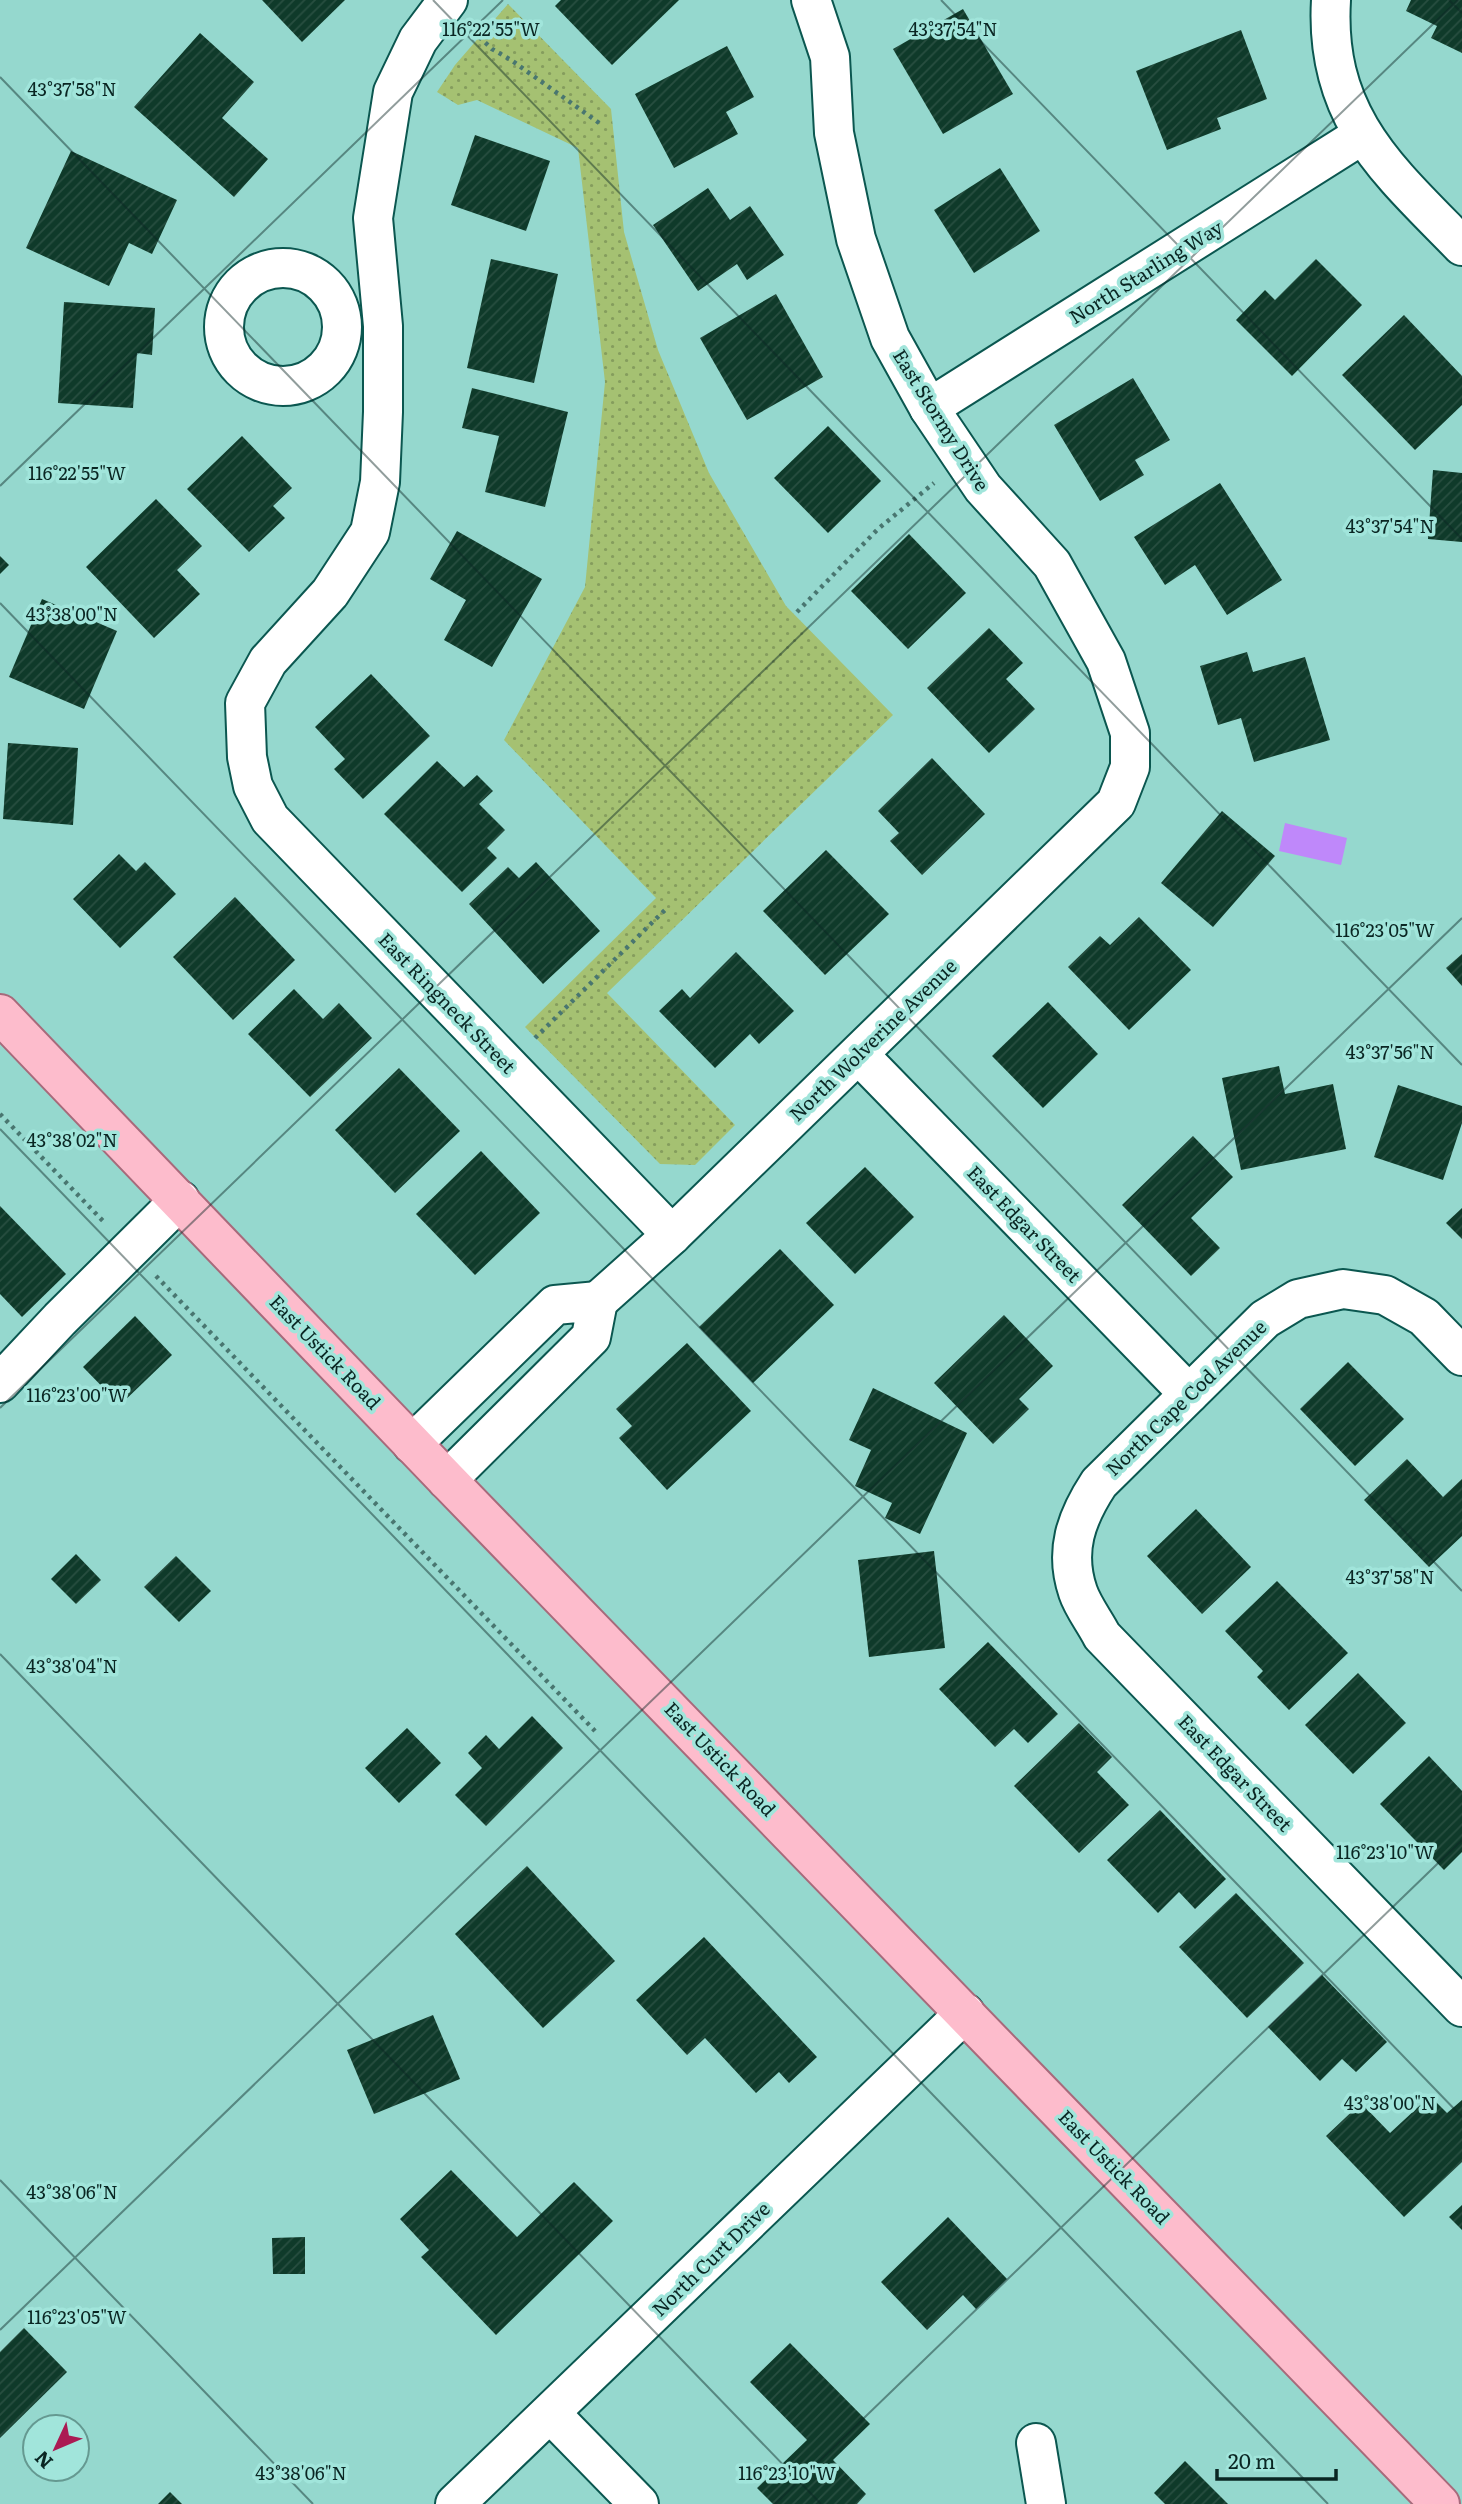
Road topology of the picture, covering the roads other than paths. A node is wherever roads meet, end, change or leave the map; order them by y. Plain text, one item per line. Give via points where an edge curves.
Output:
1 (811, 0) edge
2 (1331, 0) edge
3 (457, 11) edge
4 (1362, 135) junction
5 (1462, 246) edge
6 (383, 326) junction
7 (343, 330) dead end
8 (929, 408) junction
9 (1130, 767) joint
10 (0, 1014) edge
11 (859, 1055) junction
12 (180, 1200) junction
13 (672, 1235) junction
14 (598, 1301) junction
15 (1462, 1356) edge
16 (0, 1383) edge
17 (1189, 1394) junction
18 (412, 1444) junction
19 (447, 1480) junction
20 (1071, 1551) joint
21 (1462, 2007) edge
22 (965, 2013) junction
23 (551, 2414) junction
24 (1036, 2443) dead end
25 (455, 2504) edge
26 (639, 2504) edge
27 (1046, 2504) edge
28 (1440, 2504) edge

1 - 8 street, East Stormy Drive via 830,57 834,132 856,239 890,338
2 - 4 street via 1332,49 1343,94
3 - 6 street, East Ringneck Street via 418,40 393,92 373,218
4 - 5 street via 1389,171
4 - 8 street, North Starling Way
6 - 7 street
6 - 13 street, East Ringneck Street via 380,482 370,532 330,593 268,661 245,703 253,786 270,819
8 - 9 street, East Stormy Drive via 983,488 1052,564 1106,661 1130,733
9 - 11 street, North Wolverine Avenue via 1116,803
10 - 12 main road, East Ustick Road
11 - 13 street, North Wolverine Avenue
11 - 17 street, East Edgar Street
12 - 16 street
12 - 18 main road, East Ustick Road
13 - 14 street, North Wolverine Avenue
14 - 18 street via 555,1305
14 - 19 street via 590,1337
15 - 17 street, North Cape Cod Avenue via 1424,1317 1385,1295 1343,1289 1298,1299 1265,1319
17 - 20 street, North Cape Cod Avenue via 1099,1483 1082,1509
18 - 19 main road, East Ustick Road
19 - 22 main road, East Ustick Road
20 - 21 street, East Edgar Street via 1078,1593 1102,1636
22 - 23 street, North Curt Drive
22 - 28 main road, East Ustick Road
23 - 25 street, North Curt Drive
23 - 26 street
24 - 27 street

